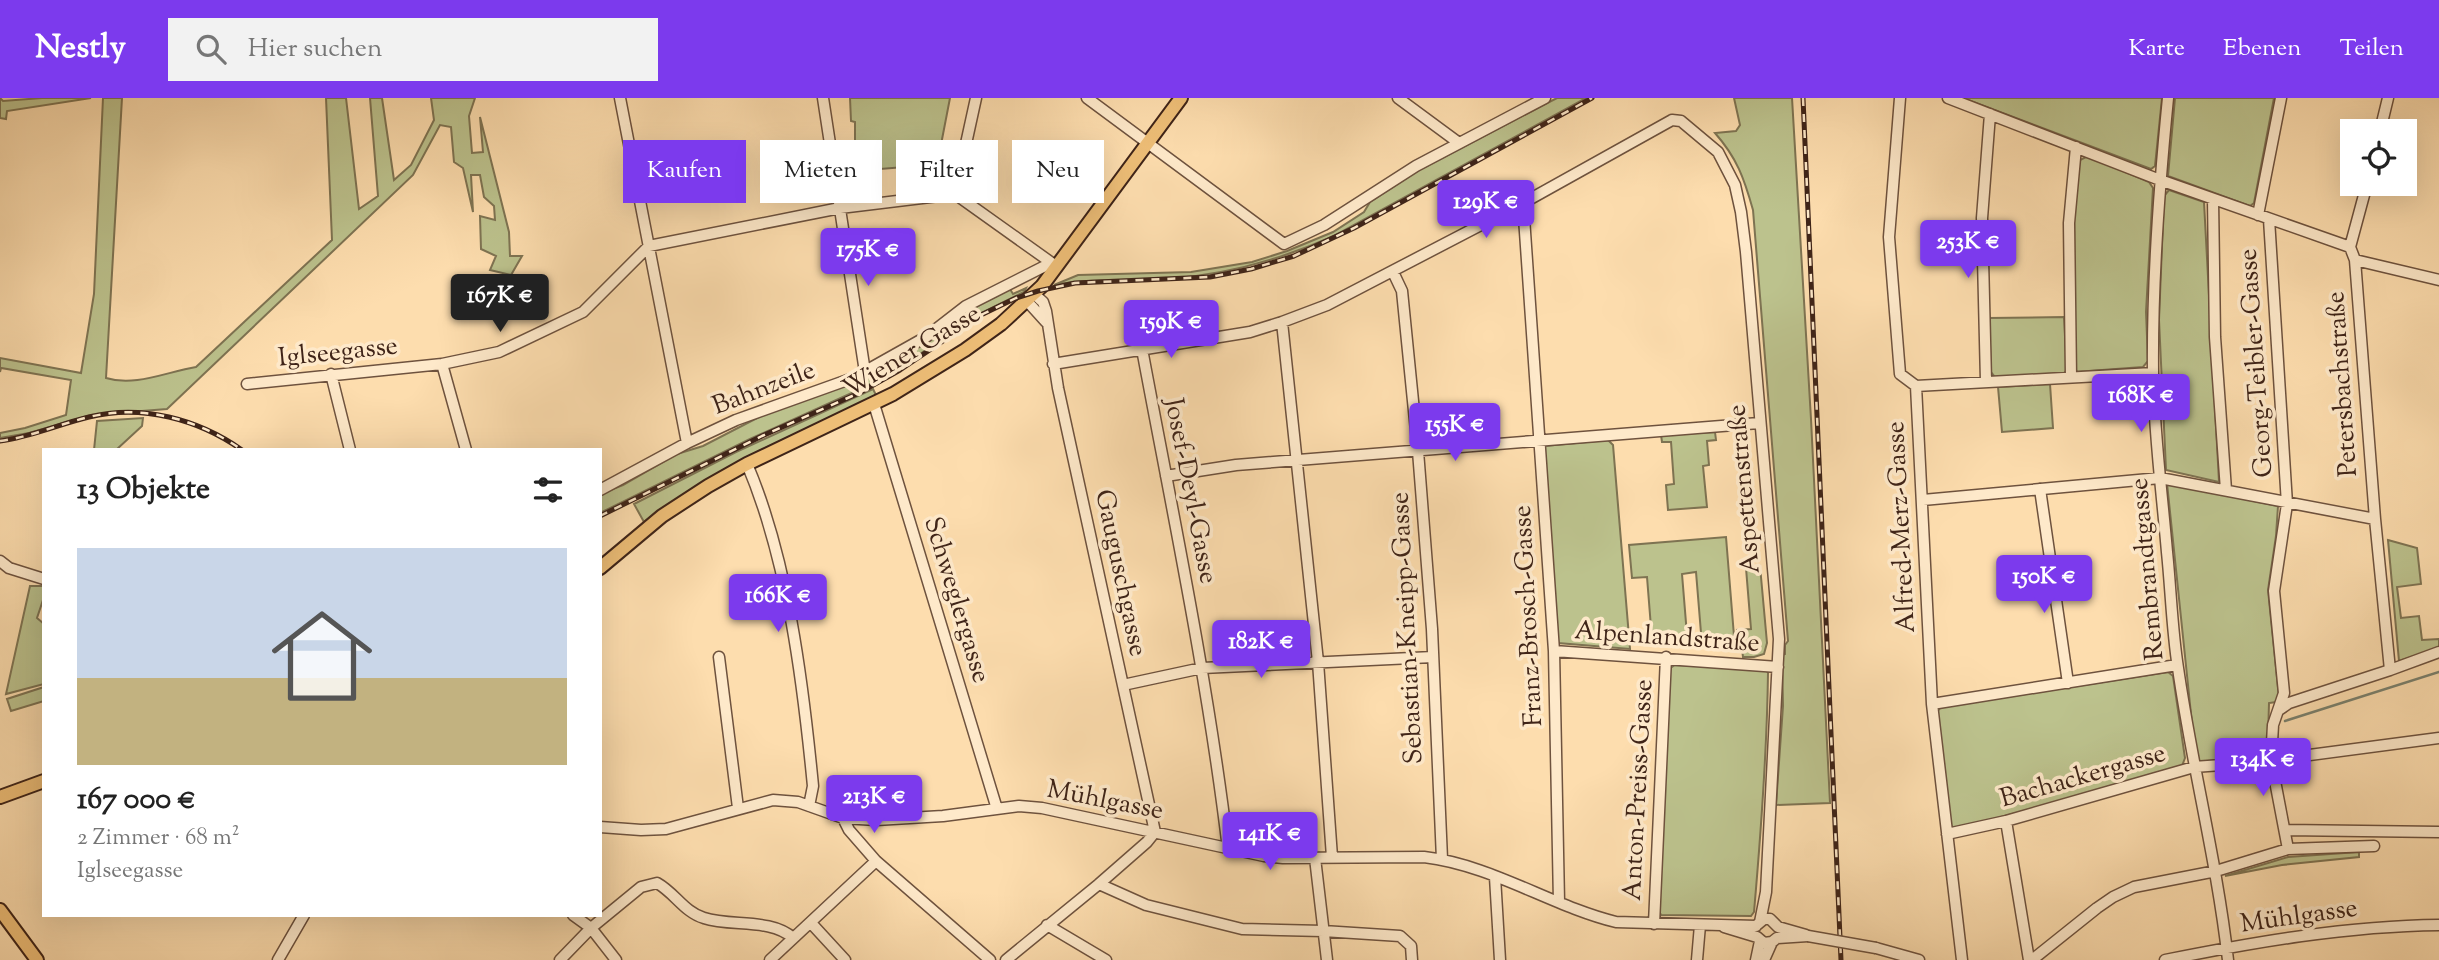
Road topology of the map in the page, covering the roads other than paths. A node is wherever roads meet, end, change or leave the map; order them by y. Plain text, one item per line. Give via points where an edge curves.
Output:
1 (620, 98) edge
2 (823, 98) edge
3 (976, 98) edge
4 (1087, 98) edge
5 (1181, 98) edge
6 (1398, 98) edge
7 (1545, 98) edge
8 (1900, 98) edge
9 (1948, 98) edge
10 (2168, 98) edge
11 (2281, 98) edge
12 (2388, 98) edge
13 (1990, 114) junction
14 (2383, 119) edge
15 (967, 140) edge
16 (1148, 143) junction
17 (1459, 143) junction
18 (2076, 147) junction
19 (2160, 180) junction
20 (2364, 196) edge
21 (2213, 199) junction
22 (896, 201) edge
23 (968, 203) edge
24 (1523, 203) junction
25 (840, 208) junction
26 (2258, 215) junction
27 (2269, 219) junction
28 (649, 246) junction
29 (2350, 247) junction
30 (2355, 260) junction
31 (1053, 264) junction
32 (1393, 272) junction
33 (2439, 280) edge
34 (1031, 298) junction
35 (1282, 322) junction
36 (1142, 349) junction
37 (442, 364) junction
38 (1053, 365) junction
39 (865, 372) junction
40 (2153, 373) junction
41 (331, 374) junction
42 (2071, 377) junction
43 (1986, 381) junction
44 (247, 384) dead end
45 (1916, 386) junction
46 (874, 404) junction
47 (1759, 423) junction
48 (1540, 442) junction
49 (687, 443) junction
50 (350, 448) edge
51 (465, 448) edge
52 (1418, 450) junction
53 (1297, 460) junction
54 (747, 464) junction
55 (1166, 476) junction
56 (2160, 478) junction
57 (602, 489) edge
58 (2040, 489) junction
59 (2226, 490) junction
60 (1923, 500) junction
61 (2287, 504) junction
62 (2375, 519) junction
63 (0, 561) edge
64 (602, 566) edge
65 (42, 578) edge
66 (1554, 651) junction
67 (2439, 652) edge
68 (719, 657) dead end
69 (1433, 657) junction
70 (1666, 657) junction
71 (1318, 662) junction
72 (2178, 665) junction
73 (1778, 667) junction
74 (1202, 668) junction
75 (2390, 670) junction
76 (2068, 683) junction
77 (1123, 685) junction
78 (1932, 704) junction
79 (2280, 710) junction
80 (2439, 738) edge
81 (2271, 760) junction
82 (2193, 767) junction
83 (42, 782) edge
84 (2, 798) edge
85 (810, 806) junction
86 (738, 808) junction
87 (996, 809) junction
88 (843, 818) junction
89 (857, 819) junction
90 (2006, 821) junction
91 (602, 827) edge
92 (2286, 830) junction
93 (1154, 832) junction
94 (2439, 832) edge
95 (1947, 834) junction
96 (860, 841) junction
97 (2374, 846) dead end
98 (1228, 849) junction
99 (2288, 849) junction
100 (1332, 857) junction
101 (1315, 858) junction
102 (1442, 859) junction
103 (876, 861) junction
104 (2216, 871) junction
105 (1495, 877) junction
106 (1099, 884) junction
107 (1766, 892) junction
108 (1559, 902) junction
109 (0, 910) edge
110 (303, 917) edge
111 (576, 917) edge
112 (811, 923) junction
113 (1775, 923) junction
114 (1654, 924) junction
115 (1758, 924) junction
116 (1047, 925) junction
117 (1700, 925) junction
118 (1720, 925) junction
119 (2439, 925) edge
120 (591, 928) junction
121 (1323, 931) junction
122 (1808, 936) junction
123 (793, 938) junction
124 (1758, 939) junction
125 (1775, 940) junction
126 (2227, 948) junction
127 (37, 960) edge
128 (278, 960) edge
129 (560, 960) edge
130 (616, 960) edge
131 (770, 960) edge
132 (845, 960) edge
133 (990, 960) edge
134 (1006, 960) edge
135 (1106, 960) edge
136 (1327, 960) edge
137 (1412, 960) edge
138 (1500, 960) edge
139 (1697, 960) edge
140 (1756, 960) edge
141 (1764, 960) edge
142 (1917, 960) edge
143 (1962, 960) edge
144 (2030, 960) edge
145 (2165, 960) edge
146 (2228, 960) edge

1 - 28 street
2 - 25 street
3 - 15 street
4 - 16 street
5 - 16 main road, Wiener Gasse
6 - 17 street
7 - 17 street
8 - 45 street, Alfred-Merz-Gasse via 1889,237 1900,373
9 - 13 street
10 - 19 street, Rembrandtgasse
11 - 26 street
12 - 14 street
13 - 18 street
13 - 43 street via 1982,218
16 - 17 street via 1284,244 1324,225
16 - 31 main road, Wiener Gasse
18 - 19 street
18 - 42 street via 2069,223
19 - 21 street
19 - 40 street, Rembrandtgasse
20 - 29 street
21 - 26 street
21 - 59 street via 2215,337
22 - 25 street
23 - 31 street
24 - 32 street
24 - 47 street, Aspettenstraße via 1670,116 1718,152 1735,185 1741,212
24 - 48 street, Franz-Brosch-Gasse
25 - 28 street
25 - 39 street
26 - 27 street
27 - 29 street
27 - 61 street, Georg-Teibler-Gasse
28 - 37 street, Iglseegasse via 583,312 499,352
28 - 49 street
29 - 30 street, Petersbachstraße
30 - 33 street
30 - 62 street, Petersbachstraße
31 - 34 main road, Wiener Gasse
31 - 39 street, Bahnzeile via 966,306 926,337
32 - 35 street
32 - 52 street, Sebastian-Kneipp-Gasse via 1402,290
34 - 38 street, Gauguschgasse via 1046,323
34 - 46 main road, Wiener Gasse via 965,350
35 - 36 street via 1250,332
35 - 53 street
36 - 38 street
36 - 55 street, Josef-Deyl-Gasse
37 - 41 street, Iglseegasse
37 - 51 street
38 - 77 street, Gauguschgasse
39 - 49 street, Bahnzeile via 765,408
40 - 42 street
40 - 56 street, Rembrandtgasse
41 - 44 street, Iglseegasse
41 - 50 street
42 - 43 street
43 - 45 street
45 - 60 street, Alfred-Merz-Gasse
46 - 54 main road, Wiener Gasse
46 - 87 street, Schweglergasse
47 - 48 street
47 - 73 street, Aspettenstraße
48 - 52 street
48 - 66 street, Franz-Brosch-Gasse
49 - 57 street, Bahnzeile
52 - 53 street
52 - 69 street, Sebastian-Kneipp-Gasse
53 - 55 street
53 - 71 street
54 - 64 main road, Wiener Gasse via 662,516
54 - 85 street via 771,534 796,647 813,786
55 - 74 street, Josef-Deyl-Gasse
56 - 58 street
56 - 59 street
56 - 72 street, Rembrandtgasse
58 - 60 street
58 - 76 street
59 - 61 street
60 - 78 street, Alfred-Merz-Gasse
61 - 62 street
61 - 79 street, Georg-Teibler-Gasse via 2274,591 2284,693
62 - 75 street, Petersbachstraße
63 - 65 street
66 - 70 street, Alpenlandstraße
66 - 108 street, Franz-Brosch-Gasse
67 - 75 street
68 - 86 street
69 - 71 street
69 - 102 street, Sebastian-Kneipp-Gasse
70 - 73 street, Alpenlandstraße
70 - 114 street, Anton-Preiss-Gasse
71 - 74 street
71 - 100 street
72 - 76 street
72 - 82 street, Rembrandtgasse
73 - 107 street, Aspettenstraße
74 - 77 street
74 - 98 street, Josef-Deyl-Gasse
75 - 79 street
76 - 78 street
77 - 93 street, Gauguschgasse
78 - 95 street, Alfred-Merz-Gasse
79 - 81 street, Georg-Teibler-Gasse via 2273,724
80 - 81 street, Bachackergasse
81 - 82 street, Bachackergasse
81 - 92 street, Georg-Teibler-Gasse
82 - 90 street, Bachackergasse
82 - 104 street, Rembrandtgasse
83 - 84 main road
85 - 86 street, Mühlgasse via 782,800
85 - 88 street, Mühlgasse
86 - 91 street, Mühlgasse via 666,828
87 - 89 street, Mühlgasse
87 - 93 street, Mühlgasse via 1042,808
88 - 89 street, Mühlgasse
88 - 96 street
89 - 96 street
90 - 95 street, Bachackergasse
90 - 144 street
92 - 94 street
92 - 99 street, Georg-Teibler-Gasse
93 - 98 street, Mühlgasse
93 - 106 street
95 - 143 street, Alfred-Merz-Gasse
96 - 103 street
97 - 99 street
98 - 101 street, Mühlgasse
99 - 104 street
100 - 101 street, Mühlgasse
100 - 102 street, Mühlgasse
101 - 121 street
102 - 105 street, Mühlgasse
103 - 112 street
103 - 133 street
104 - 126 street, Rembrandtgasse
104 - 144 street via 2134,887 2113,897
105 - 108 street, Mühlgasse
105 - 138 street
106 - 116 street
106 - 121 street via 1146,905 1242,929
107 - 113 street, Aspettenstraße
107 - 115 street, Aspettenstraße
108 - 114 street, Mühlgasse via 1597,918
109 - 127 main road
110 - 128 street
111 - 120 street
112 - 123 street
112 - 132 street
113 - 115 street, Mühlgasse via 1767,919
113 - 122 street, Mühlgasse
113 - 125 street
114 - 117 street, Mühlgasse
115 - 118 street, Mühlgasse
115 - 124 street
116 - 134 street
116 - 135 street
117 - 118 street, Mühlgasse
117 - 139 street
118 - 124 street, Mühlgasse
119 - 126 street, Mühlgasse via 2377,927
120 - 123 street via 641,887 657,883 688,912 774,929
120 - 129 street
120 - 130 street
121 - 136 street
121 - 137 street via 1400,936 1411,946
122 - 125 street, Mühlgasse
122 - 142 street, Mühlgasse, bridge
123 - 131 street
124 - 125 street, Mühlgasse
124 - 140 street
125 - 141 street
126 - 145 street, Mühlgasse
126 - 146 street, Rembrandtgasse

